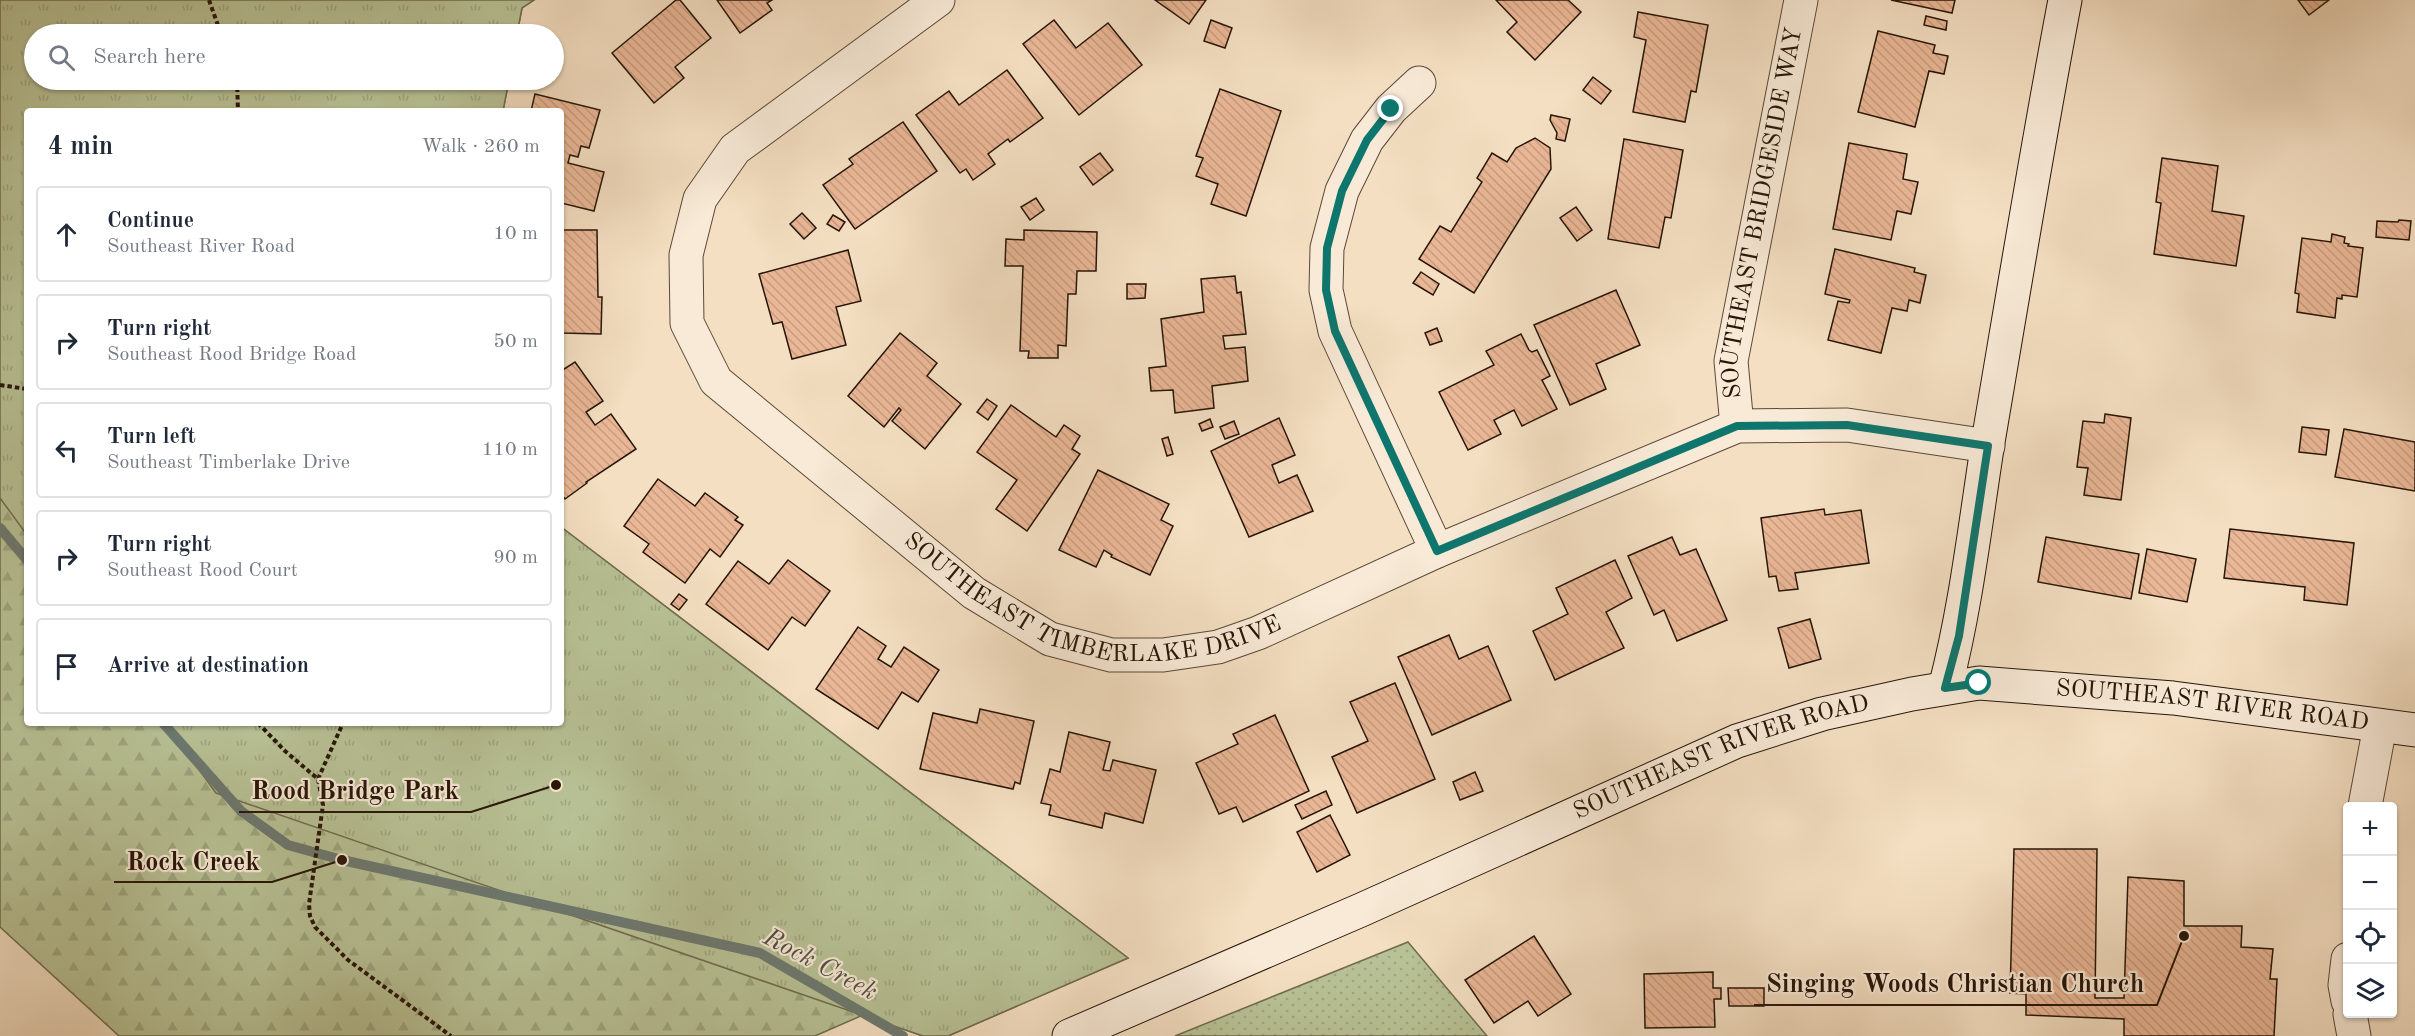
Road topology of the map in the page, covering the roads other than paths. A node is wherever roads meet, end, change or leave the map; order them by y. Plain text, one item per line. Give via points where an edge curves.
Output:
1 (938, 0) edge
2 (1801, 0) edge
3 (2065, 0) edge
4 (1419, 83) dead end
5 (1737, 426) junction
6 (1988, 446) junction
7 (1437, 551) junction
8 (1945, 688) junction
9 (2380, 726) junction
10 (2415, 730) edge
11 (2366, 802) edge
12 (2351, 1018) edge
13 (1069, 1036) edge
14 (2354, 1036) edge

1 - 7 street, SOUTHEAST TIMBERLAKE DRIVE via 735,149 700,199 686,255 687,322 716,381 974,593 1050,639 1110,655 1163,655 1218,647 1258,633
2 - 5 street, SOUTHEAST BRIDGESIDE WAY via 1731,361
3 - 6 street
4 - 7 street via 1391,109 1367,140 1342,191 1327,248 1326,290 1335,331
5 - 6 street, SOUTHEAST TIMBERLAKE DRIVE via 1847,425
5 - 7 street, SOUTHEAST TIMBERLAKE DRIVE
6 - 8 street via 1959,636
8 - 9 street, SOUTHEAST RIVER ROAD via 1979,683 2173,698
8 - 13 street, SOUTHEAST RIVER ROAD via 1822,714 1737,741
9 - 10 street, SOUTHEAST RIVER ROAD
9 - 11 street
12 - 14 street

